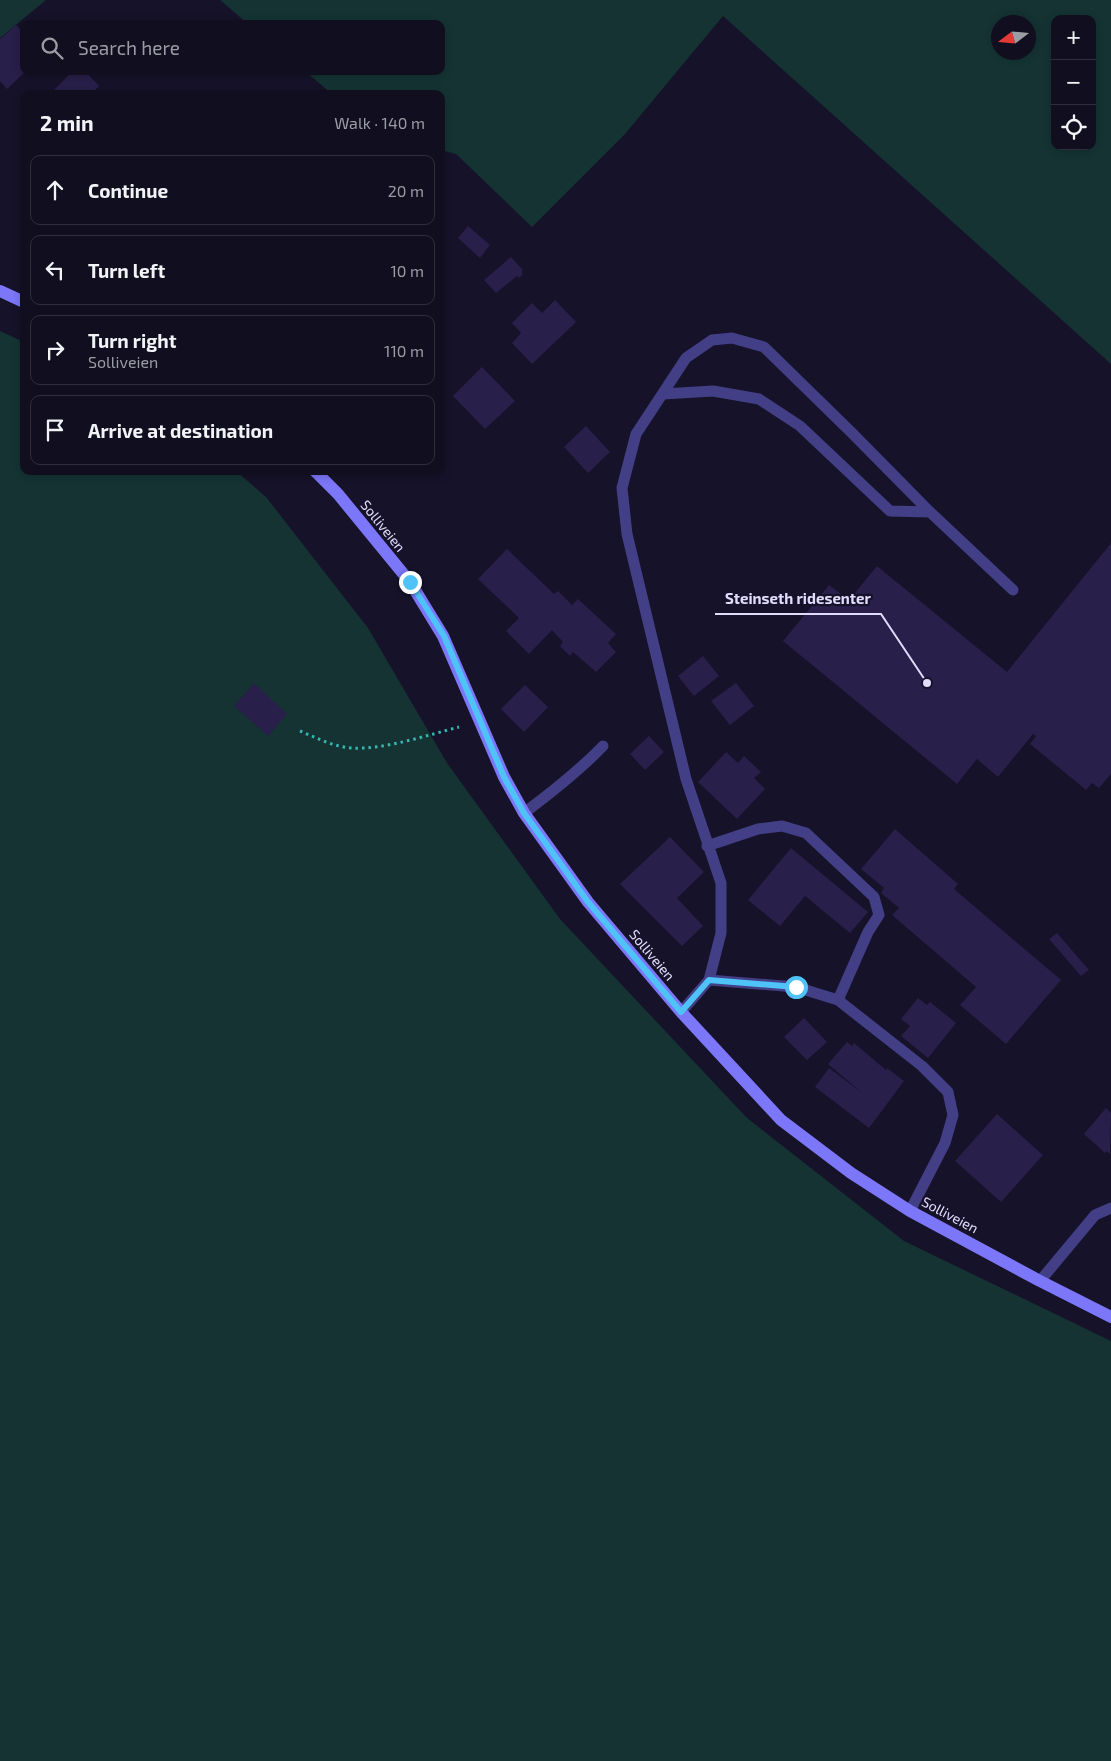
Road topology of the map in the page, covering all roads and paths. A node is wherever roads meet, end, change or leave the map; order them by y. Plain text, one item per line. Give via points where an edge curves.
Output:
1 (0, 291) edge
2 (20, 300) edge
3 (663, 394) junction
4 (319, 475) edge
5 (930, 512) junction
6 (1013, 590) dead end
7 (480, 723) junction
8 (300, 731) dead end
9 (603, 746) dead end
10 (524, 813) junction
11 (707, 846) junction
12 (709, 980) junction
13 (838, 1000) junction
14 (681, 1012) junction
15 (1111, 1208) edge
16 (910, 1211) junction
17 (1040, 1281) junction
18 (1111, 1317) edge

1 - 2 street
3 - 5 lane via 713,391 759,400 800,426 890,511
3 - 5 lane via 686,358 712,340 732,338 764,347
3 - 11 lane via 636,434 622,488 627,534 647,621 686,779
4 - 7 street, Solliveien via 410,582 444,636
5 - 6 lane
7 - 8 path via 373,748 331,744
7 - 10 street, Solliveien
9 - 10 lane via 558,789
10 - 14 street, Solliveien via 588,902
11 - 12 lane via 720,883 722,934
11 - 13 lane via 758,829 782,826 798,830 806,833 874,897 879,915 868,932
12 - 13 lane via 796,987
12 - 14 lane
13 - 16 lane via 922,1066 948,1092 953,1115 945,1144
14 - 16 street, Solliveien via 781,1120 851,1173
15 - 17 lane via 1095,1215
16 - 17 street, Solliveien
17 - 18 street, Solliveien

